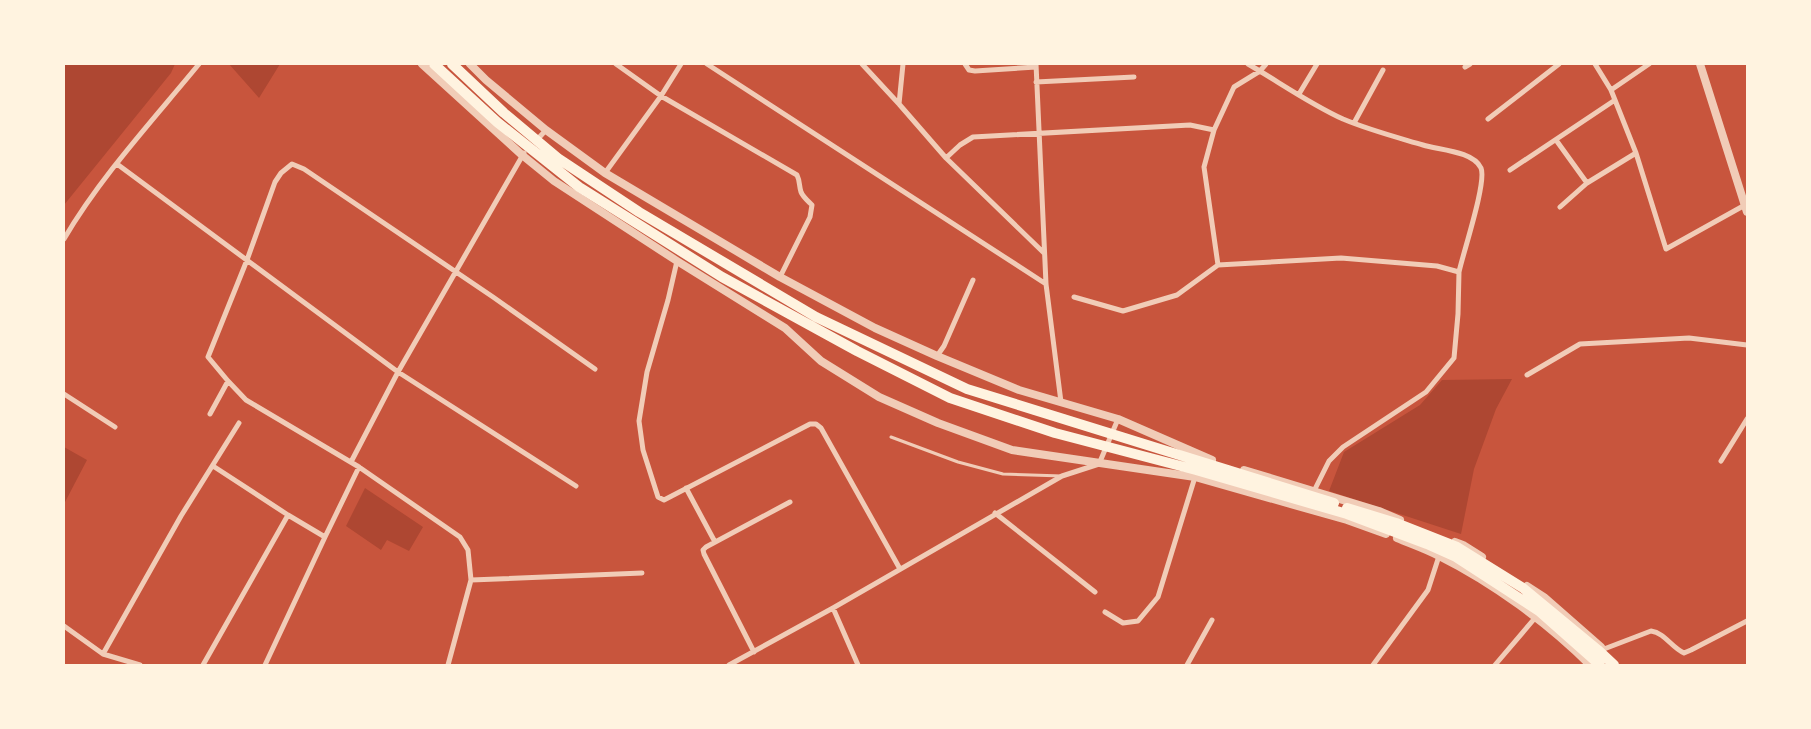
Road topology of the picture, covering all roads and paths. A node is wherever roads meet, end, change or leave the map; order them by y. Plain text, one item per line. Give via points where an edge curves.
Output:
1 (199, 64) edge
2 (422, 64) edge
3 (434, 64) edge
4 (452, 64) edge
5 (470, 64) edge
6 (616, 64) edge
7 (681, 64) edge
8 (707, 64) edge
9 (862, 64) edge
10 (903, 64) edge
11 (965, 64) edge
12 (1248, 64) edge
13 (1266, 64) edge
14 (1317, 64) edge
15 (1559, 64) edge
16 (1594, 64) edge
17 (1649, 64) edge
18 (1700, 64) edge
19 (1036, 65) edge
20 (1383, 70) dead end
21 (1260, 71) junction
22 (1134, 77) dead end
23 (1036, 82) junction
24 (1611, 90) junction
25 (1299, 94) junction
26 (661, 96) junction
27 (1614, 100) junction
28 (900, 104) junction
29 (1488, 119) dead end
30 (1354, 123) junction
31 (546, 130) junction
32 (1214, 130) junction
33 (1040, 134) junction
34 (1556, 140) junction
35 (1636, 153) junction
36 (522, 155) junction
37 (946, 158) junction
38 (117, 164) junction
39 (1510, 170) dead end
40 (605, 173) junction
41 (1587, 183) junction
42 (1560, 207) dead end
43 (1746, 208) edge
44 (64, 239) edge
45 (1044, 254) junction
46 (247, 260) junction
47 (677, 261) junction
48 (1218, 265) junction
49 (455, 272) junction
50 (1459, 272) junction
51 (780, 277) junction
52 (973, 280) dead end
53 (1046, 284) junction
54 (1074, 297) dead end
55 (1747, 345) edge
56 (937, 356) junction
57 (595, 369) dead end
58 (398, 372) junction
59 (1527, 375) dead end
60 (228, 380) junction
61 (64, 394) edge
62 (1061, 402) junction
63 (210, 414) dead end
64 (1118, 419) junction
65 (1747, 419) edge
66 (239, 423) dead end
67 (115, 427) dead end
68 (892, 438) dead end
69 (1721, 461) dead end
70 (350, 462) junction
71 (1099, 464) junction
72 (214, 466) junction
73 (359, 467) junction
74 (1062, 476) junction
75 (1195, 477) junction
76 (576, 486) dead end
77 (686, 488) junction
78 (1314, 491) junction
79 (790, 502) dead end
80 (996, 513) junction
81 (288, 515) junction
82 (325, 537) junction
83 (715, 542) junction
84 (1439, 556) junction
85 (900, 569) junction
86 (642, 573) dead end
87 (471, 580) junction
88 (1095, 592) dead end
89 (833, 608) junction
90 (1105, 612) dead end
91 (1535, 618) junction
92 (1212, 620) dead end
93 (1747, 621) edge
94 (64, 626) edge
95 (1604, 649) junction
96 (754, 652) junction
97 (103, 654) junction
98 (140, 665) edge
99 (202, 665) edge
100 (265, 665) edge
101 (448, 665) edge
102 (729, 665) edge
103 (858, 665) edge
104 (1187, 665) edge
105 (1373, 665) edge
106 (1496, 665) edge
107 (1590, 665) edge
108 (1600, 665) edge
109 (1614, 665) edge
110 (1620, 665) edge

1 - 38 street
2 - 36 street
3 - 108 highway via 497,122 579,188 722,277 857,351 950,398 1055,432 1347,514 1427,544 1456,557 1539,610
4 - 109 highway via 559,158 638,212 816,317 968,389 1396,523 1456,547 1523,588
5 - 31 street
6 - 26 street
7 - 26 street
8 - 53 street
9 - 28 street
10 - 28 street
11 - 19 street via 969,70 975,71
12 - 21 street
13 - 21 street
14 - 25 street
15 - 29 street
16 - 24 street
17 - 24 street
18 - 43 street
19 - 23 street
20 - 30 street
21 - 25 street
21 - 32 street via 1234,87
22 - 23 street
23 - 33 street
24 - 27 street
25 - 30 street
26 - 40 street
26 - 51 street via 797,175 803,196 812,205 810,217
27 - 34 street
27 - 35 street
28 - 37 street
30 - 50 street via 1428,147 1466,155 1481,169 1482,185
31 - 36 street
31 - 40 street
32 - 33 street via 1190,125
32 - 48 street via 1204,167
33 - 37 street via 973,137
33 - 45 street
34 - 39 street
34 - 41 street
35 - 41 street
35 - 43 street via 1666,249
36 - 47 street via 554,181
36 - 49 street
37 - 45 street
38 - 44 street
38 - 46 street
40 - 51 street
41 - 42 street
45 - 53 street
46 - 49 street via 275,182 292,164
46 - 58 street
46 - 60 street via 208,357
47 - 71 street via 785,328 821,361 879,397 1012,450
47 - 77 street via 647,372 639,421 643,450 658,497 664,500
48 - 50 street via 1341,258 1437,266
48 - 54 street via 1177,295 1124,311
49 - 57 street
49 - 58 street
50 - 78 street via 1454,358 1426,392 1343,447 1329,461
51 - 56 street via 875,328
52 - 56 street
53 - 62 street
55 - 59 street via 1689,338 1580,344
56 - 62 street via 1019,390
58 - 70 street
58 - 76 street
60 - 63 street
60 - 70 street via 246,400
61 - 67 street
62 - 64 street
64 - 71 street
64 - 78 street via 1210,460
65 - 69 street
66 - 72 street
68 - 74 lane via 1002,474
70 - 73 street
71 - 74 street
71 - 75 street
72 - 81 street
72 - 97 street via 181,516
73 - 82 street
73 - 87 street via 460,537 468,550
74 - 80 street
75 - 84 street via 1347,520
75 - 90 street via 1158,597 1138,621 1123,623
77 - 83 street
77 - 85 street via 810,424 816,424
78 - 95 street via 1379,511 1463,545 1544,598
79 - 83 street
80 - 85 street
80 - 88 street
81 - 82 street
81 - 99 street
82 - 100 street
83 - 96 street via 703,550 704,554
84 - 91 street via 1487,584
84 - 105 street via 1428,590
85 - 89 street
86 - 87 street
87 - 101 street
89 - 96 street
89 - 103 street
91 - 106 street
91 - 107 street
92 - 104 street
93 - 95 street via 1684,653 1659,632
94 - 97 street
95 - 110 street
96 - 102 street
97 - 98 street

